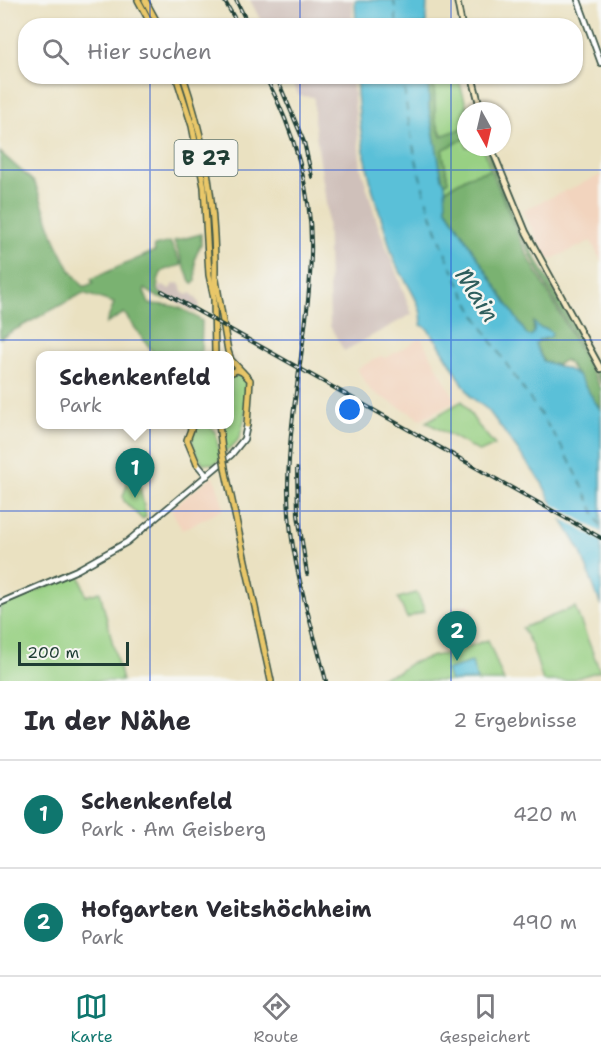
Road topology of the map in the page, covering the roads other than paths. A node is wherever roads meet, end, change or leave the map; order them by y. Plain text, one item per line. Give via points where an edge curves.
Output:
1 (138, 0) edge
2 (145, 0) edge
3 (457, 0) edge
4 (578, 0) edge
5 (148, 18) edge
6 (155, 18) edge
7 (460, 18) edge
8 (601, 63) edge
9 (179, 84) edge
10 (186, 84) edge
11 (474, 84) edge
12 (479, 102) edge
13 (494, 156) edge
14 (216, 278) junction
15 (214, 298) junction
16 (215, 351) edge
17 (228, 351) edge
18 (234, 363) edge
19 (601, 369) edge
20 (234, 371) edge
21 (242, 372) junction
22 (247, 425) joint
23 (191, 429) edge
24 (219, 429) edge
25 (197, 464) joint
26 (207, 476) junction
27 (0, 603) edge
28 (271, 681) edge

1 - 5 main road
2 - 6 main road
3 - 7 main road
4 - 8 street
9 - 15 main road, B 27 via 200,161
10 - 14 main road, B 27 via 209,176
11 - 12 main road
13 - 19 main road via 526,232
14 - 15 main road, B 27
14 - 17 main road
15 - 16 main road, B 27
18 - 21 main road
20 - 21 main road
21 - 22 main road via 250,380
22 - 26 street via 244,439
23 - 25 main road via 187,440
24 - 28 main road, bridge
25 - 26 street
26 - 27 street via 113,550

